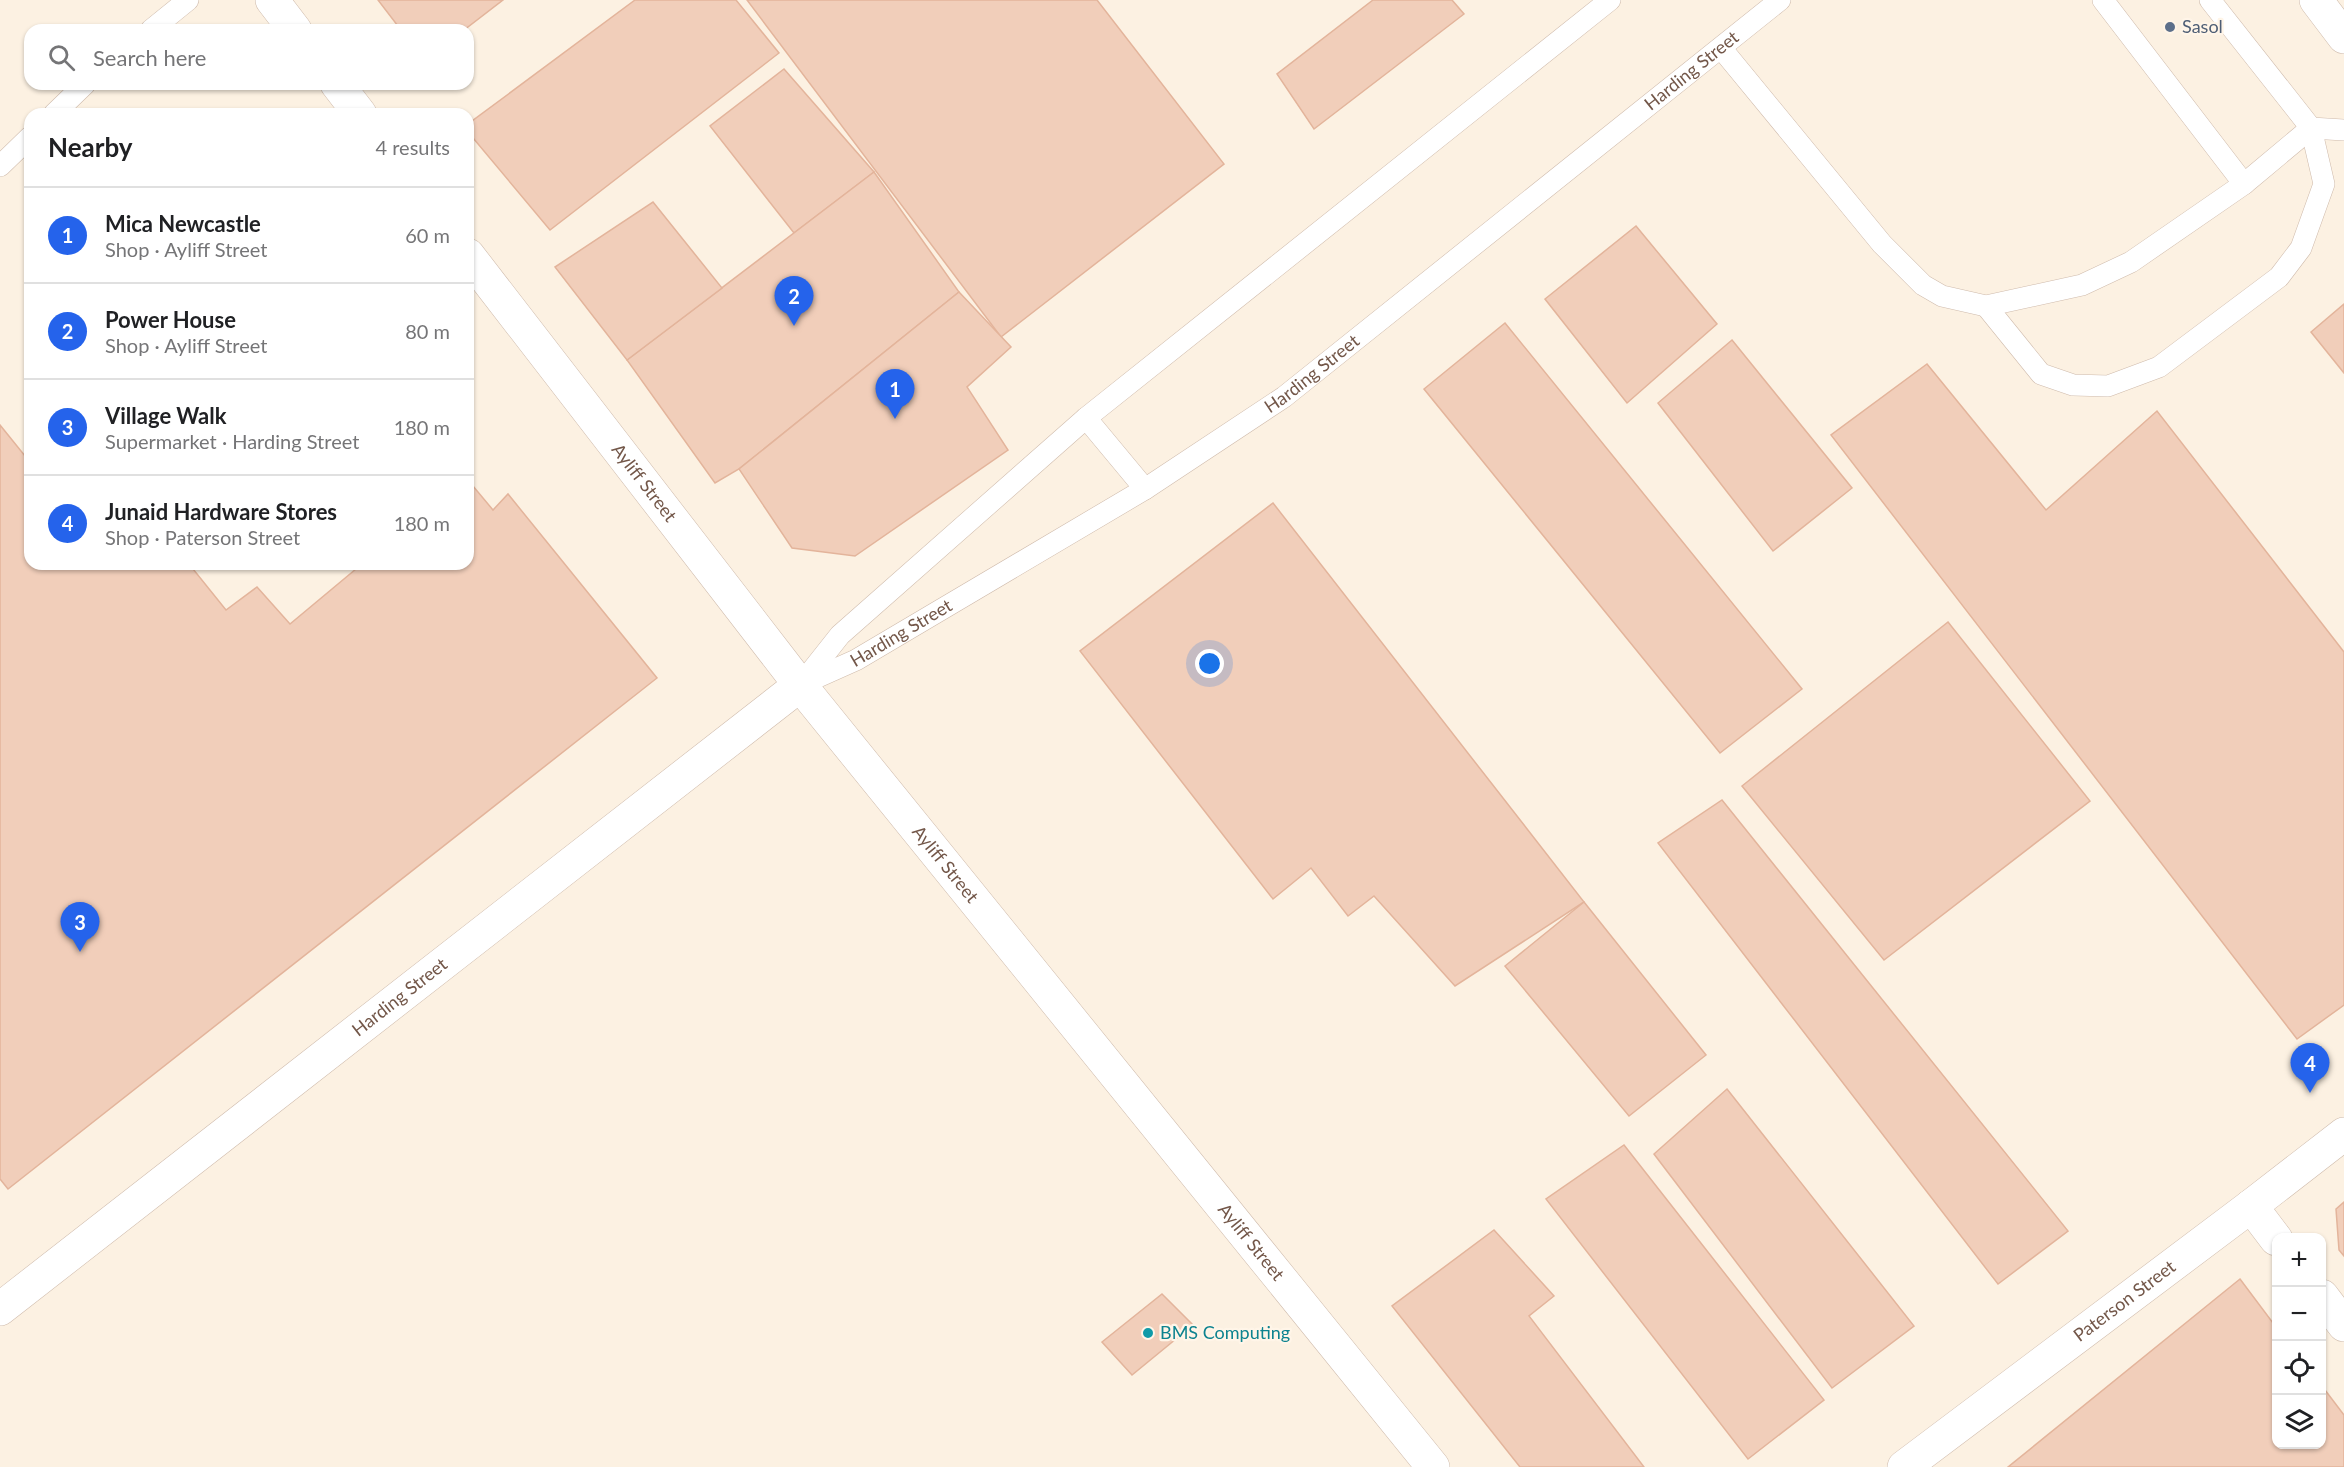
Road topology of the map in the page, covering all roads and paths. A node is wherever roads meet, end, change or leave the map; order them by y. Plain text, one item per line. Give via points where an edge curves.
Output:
1 (188, 0) edge
2 (272, 0) edge
3 (1610, 0) edge
4 (1780, 0) edge
5 (2103, 0) edge
6 (2210, 0) edge
7 (2316, 0) edge
8 (158, 24) edge
9 (290, 24) edge
10 (2344, 37) edge
11 (1721, 48) junction
12 (80, 90) edge
13 (82, 90) edge
14 (342, 90) edge
15 (60, 108) edge
16 (72, 108) edge
17 (355, 108) edge
18 (2311, 129) junction
19 (2344, 130) edge
20 (24, 143) edge
21 (0, 166) edge
22 (2244, 184) junction
23 (474, 263) edge
24 (1986, 306) junction
25 (1086, 418) junction
26 (1145, 489) junction
27 (800, 686) junction
28 (2344, 1134) edge
29 (2251, 1206) junction
30 (2272, 1233) edge
31 (2326, 1301) edge
32 (0, 1309) edge
33 (2344, 1325) edge
34 (1433, 1467) edge
35 (1905, 1467) edge

1 - 8 lane
2 - 9 street
3 - 25 lane, Harding Street
4 - 11 lane, Harding Street
5 - 22 lane
6 - 18 lane
7 - 10 street
11 - 24 lane via 1882,244 1923,285 1942,296
11 - 26 lane, Harding Street via 1284,397
12 - 15 lane
13 - 16 lane
14 - 17 street
18 - 19 lane
18 - 22 lane
18 - 24 lane via 2324,184 2301,248 2279,277 2159,367 2108,386 2073,385 2041,374
20 - 21 lane
22 - 24 lane via 2131,262 2082,285
23 - 27 street, Ayliff Street
25 - 26 lane
25 - 27 lane, Harding Street via 840,635
26 - 27 lane, Harding Street via 856,660
27 - 32 street, Harding Street
27 - 34 street, Ayliff Street
28 - 29 street, Paterson Street
29 - 30 street
29 - 35 street, Paterson Street
31 - 33 street

